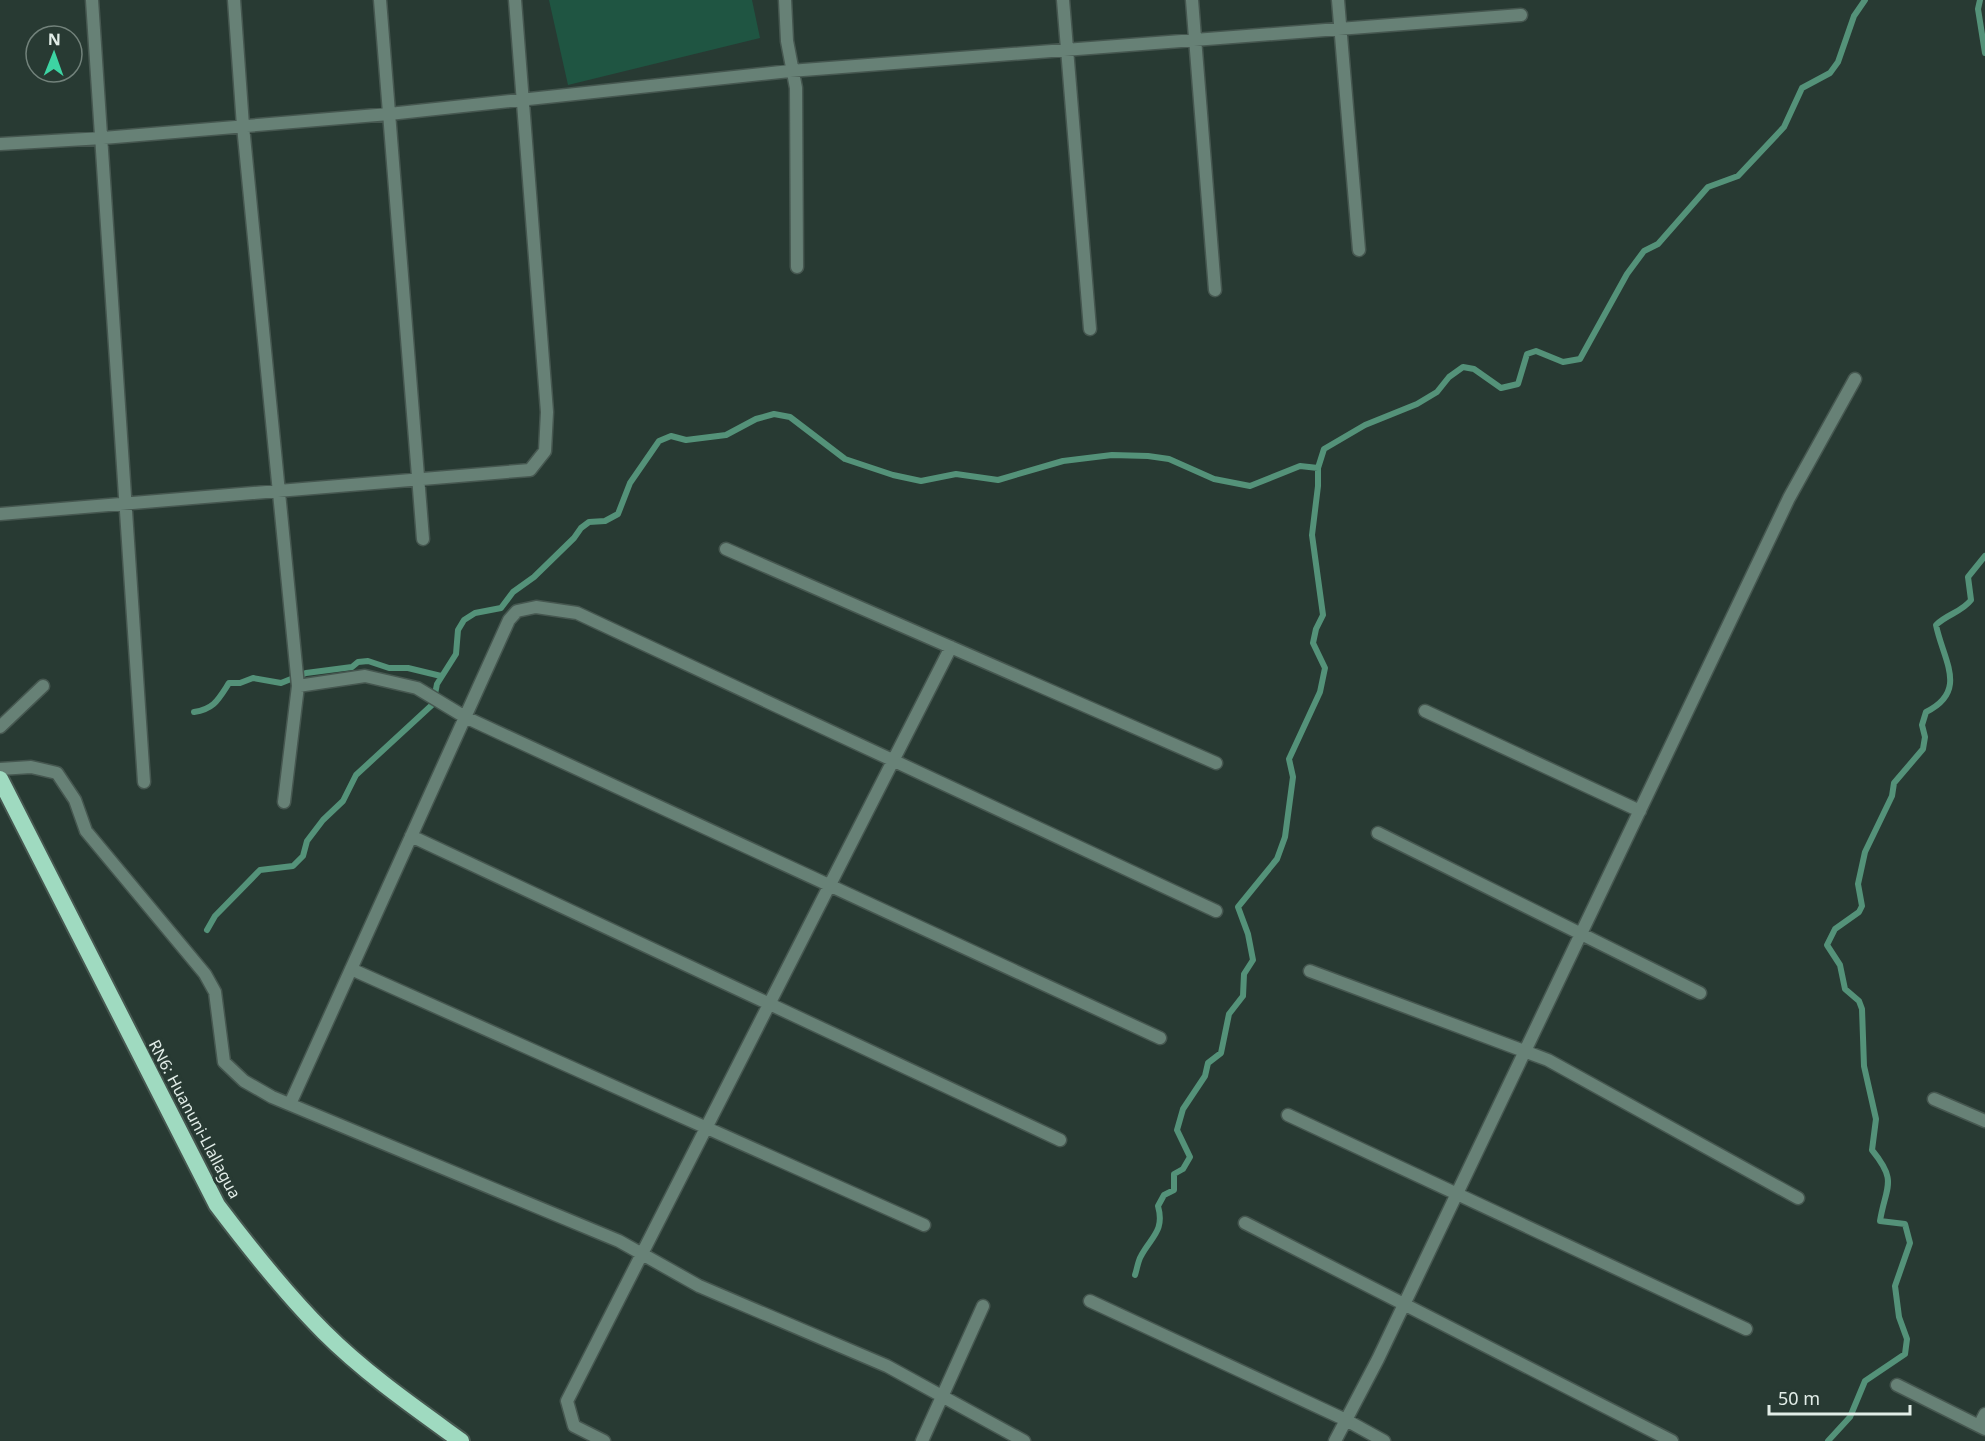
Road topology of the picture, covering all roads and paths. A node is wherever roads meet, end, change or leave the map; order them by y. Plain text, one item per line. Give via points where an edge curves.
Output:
1 (92, 0) edge
2 (234, 0) edge
3 (380, 0) edge
4 (515, 0) edge
5 (786, 0) edge
6 (1063, 0) edge
7 (1192, 0) edge
8 (1338, 0) edge
9 (1521, 15) dead end
10 (1340, 29) junction
11 (1196, 40) junction
12 (1067, 50) junction
13 (793, 71) junction
14 (522, 99) junction
15 (389, 114) junction
16 (243, 126) junction
17 (103, 138) junction
18 (0, 144) edge
19 (1359, 250) dead end
20 (798, 267) dead end
21 (1215, 290) dead end
22 (1090, 329) dead end
23 (1855, 379) dead end
24 (418, 479) junction
25 (277, 489) junction
26 (126, 504) junction
27 (0, 514) edge
28 (423, 539) dead end
29 (726, 549) dead end
30 (951, 647) junction
31 (43, 686) dead end
32 (298, 686) junction
33 (1425, 711) dead end
34 (465, 717) junction
35 (0, 727) edge
36 (891, 760) junction
37 (1216, 763) dead end
38 (0, 769) edge
39 (0, 779) edge
40 (144, 782) dead end
41 (284, 802) dead end
42 (1640, 812) junction
43 (1378, 833) dead end
44 (411, 836) junction
45 (829, 885) junction
46 (1216, 911) dead end
47 (1581, 934) junction
48 (351, 969) junction
49 (1310, 971) dead end
50 (1700, 993) dead end
51 (768, 1006) junction
52 (1160, 1038) dead end
53 (1525, 1051) junction
54 (1934, 1100) dead end
55 (290, 1104) junction
56 (1288, 1115) dead end
57 (1985, 1121) edge
58 (707, 1126) junction
59 (1060, 1140) dead end
60 (1458, 1192) junction
61 (1798, 1198) dead end
62 (1245, 1223) dead end
63 (924, 1225) dead end
64 (642, 1254) junction
65 (1090, 1300) dead end
66 (1405, 1304) junction
67 (983, 1306) dead end
68 (1746, 1329) dead end
69 (1897, 1385) dead end
70 (942, 1396) junction
71 (1346, 1420) junction
72 (1983, 1423) edge
73 (461, 1441) edge
74 (604, 1441) edge
75 (922, 1441) edge
76 (1024, 1441) edge
77 (1335, 1441) edge
78 (1384, 1441) edge
79 (1672, 1441) edge

1 - 17 street
2 - 16 street
3 - 15 street
4 - 14 street
5 - 13 street via 787,41
6 - 12 street
7 - 11 street
8 - 10 street
9 - 10 street
10 - 11 street
10 - 19 street
11 - 12 street
11 - 21 street
12 - 13 street
12 - 22 street
13 - 14 street
13 - 20 street
14 - 15 street
14 - 24 street via 547,412 545,451 530,470
15 - 16 street
15 - 24 street
16 - 17 street
16 - 25 street
17 - 18 street
17 - 26 street
23 - 42 street via 1789,498
24 - 25 street
24 - 28 street
25 - 26 street
25 - 32 street
26 - 27 street
26 - 40 street
29 - 30 street
30 - 36 street
30 - 37 street
31 - 35 street
32 - 34 street via 365,676 417,688
32 - 41 street
33 - 42 street
34 - 36 street via 509,620 517,610 536,607 577,614
34 - 44 street
34 - 45 street
36 - 45 street
36 - 46 street
38 - 55 street via 31,767 57,773 75,800 86,831 205,974 215,992 224,1062 244,1082
39 - 73 highway, RN6: Huanuni-Llallagua via 217,1205 265,1269 325,1333 392,1391
42 - 47 street
43 - 47 street
44 - 48 street
44 - 51 street
45 - 51 street
45 - 52 street
47 - 50 street
47 - 53 street
48 - 55 street
48 - 58 street
49 - 53 street
51 - 58 street
51 - 59 street
53 - 60 street
53 - 61 street
54 - 57 street
55 - 64 street
56 - 60 street
58 - 63 street
58 - 64 street
60 - 66 street
60 - 68 street
62 - 66 street
64 - 70 street via 699,1286 886,1366
64 - 74 street via 567,1401 574,1426
65 - 71 street
66 - 71 street
66 - 79 street
67 - 70 street
69 - 72 street
70 - 75 street
70 - 76 street
71 - 77 street
71 - 78 street

